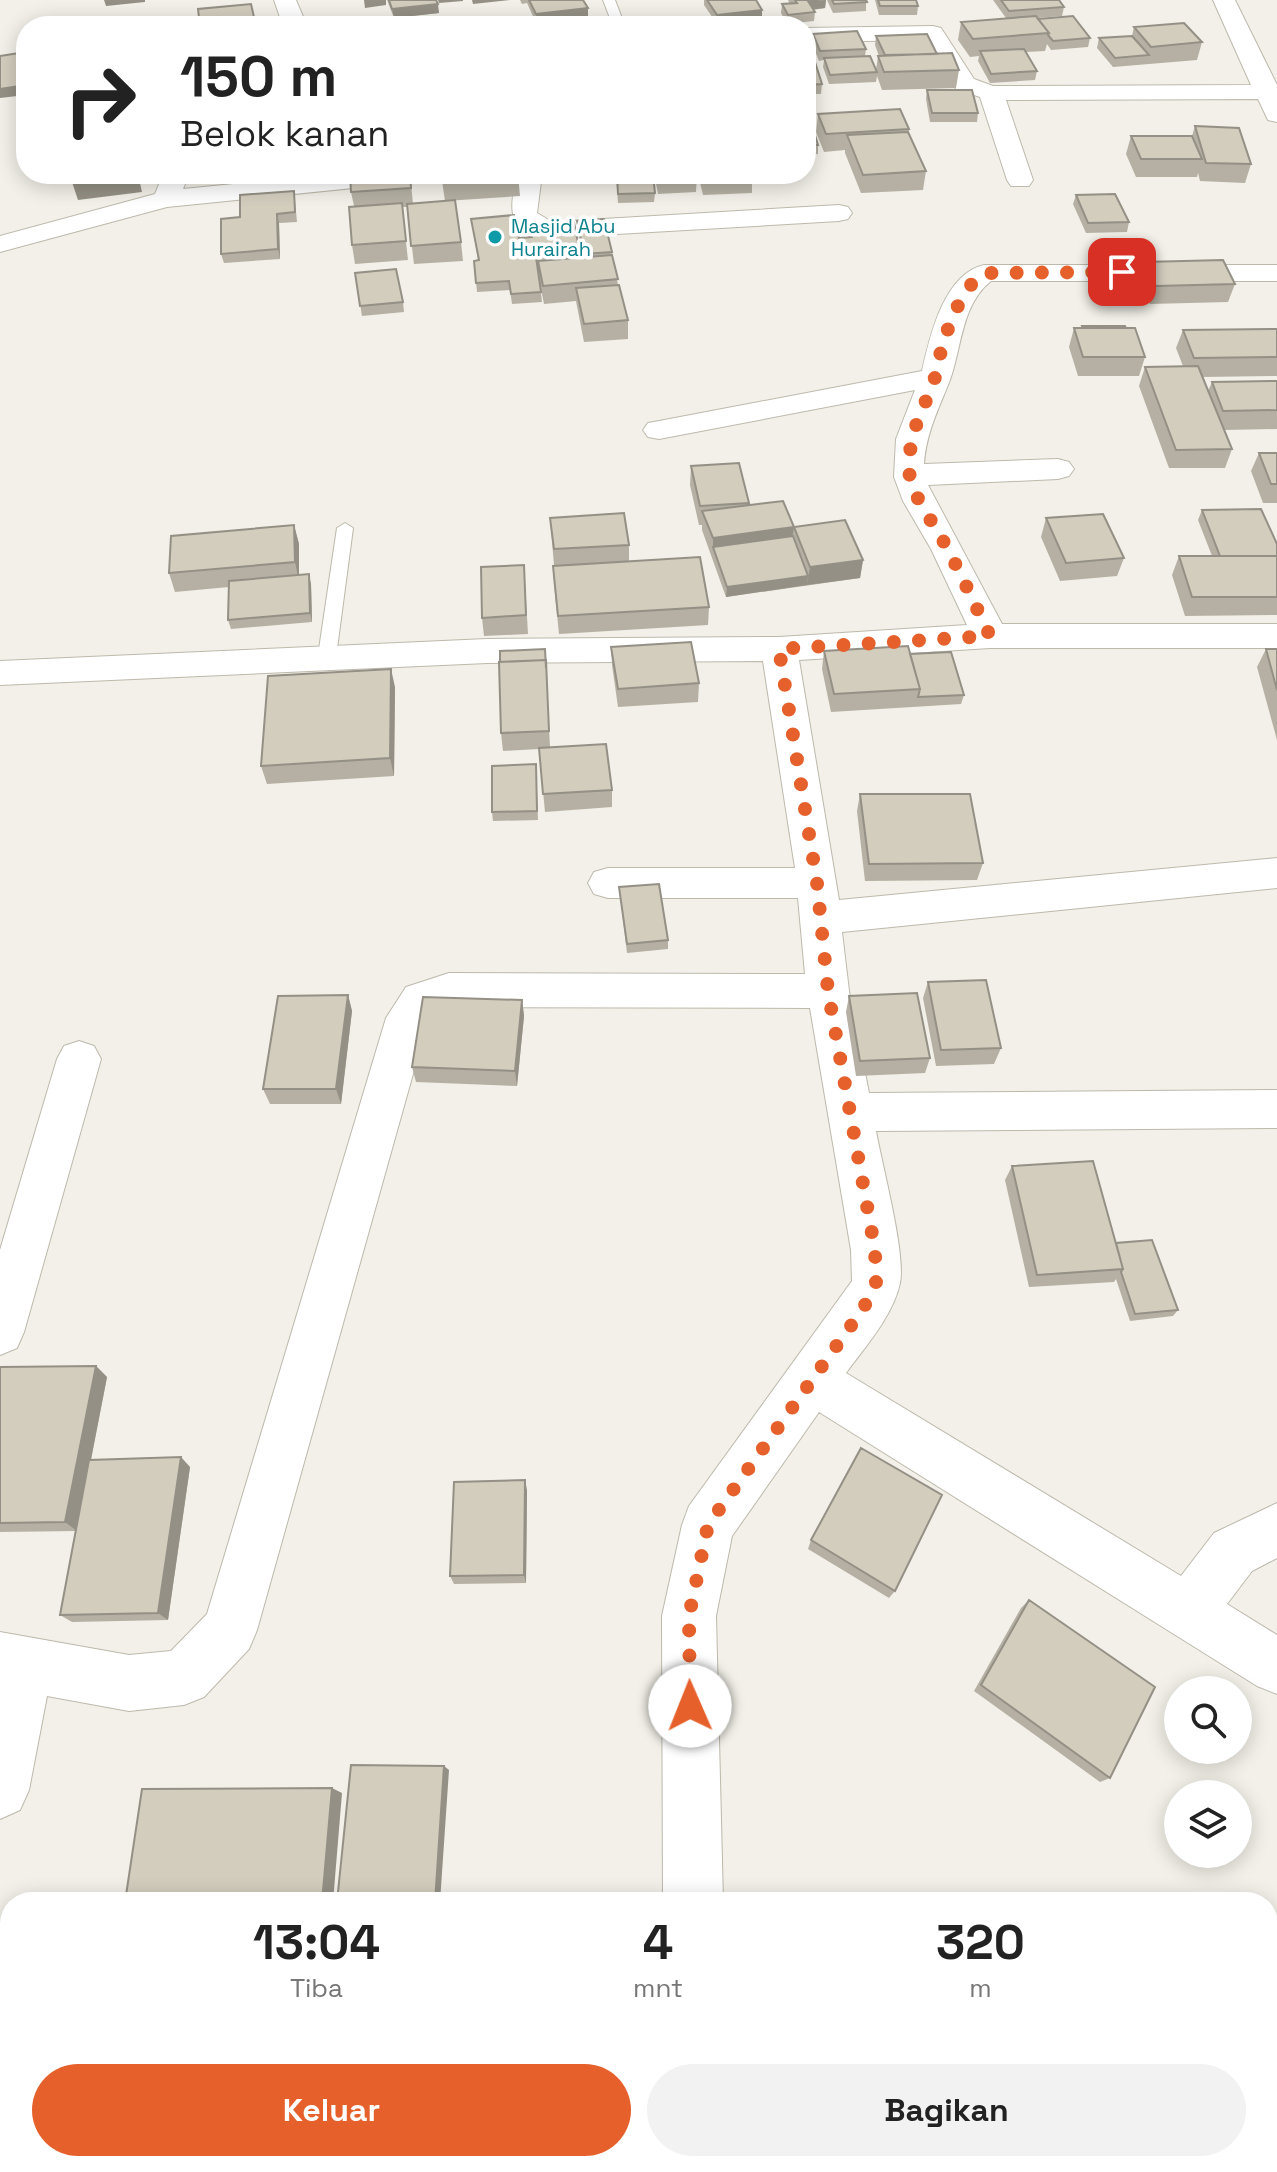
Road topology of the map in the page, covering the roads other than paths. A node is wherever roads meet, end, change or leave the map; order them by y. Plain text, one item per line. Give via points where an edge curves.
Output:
1 (1224, 0) edge
2 (816, 34) edge
3 (991, 93) junction
4 (1274, 100) edge
5 (1020, 180) dead end
6 (227, 184) edge
7 (528, 184) edge
8 (171, 187) edge
9 (839, 213) dead end
10 (0, 244) edge
11 (1277, 273) edge
12 (936, 377) junction
13 (659, 430) dead end
14 (1058, 469) dead end
15 (910, 476) junction
16 (345, 528) dead end
17 (990, 636) junction
18 (1277, 636) edge
19 (779, 649) junction
20 (327, 656) junction
21 (0, 673) edge
22 (1277, 873) edge
23 (608, 883) dead end
24 (819, 900) junction
25 (828, 991) junction
26 (79, 1059) dead end
27 (1277, 1109) edge
28 (851, 1112) junction
29 (0, 1332) edge
30 (813, 1381) junction
31 (1277, 1529) edge
32 (1188, 1612) junction
33 (13, 1662) edge
34 (1277, 1666) edge
35 (0, 1790) edge
36 (693, 1892) edge

1 - 4 street
2 - 3 street via 928,22 965,84
3 - 4 street
3 - 5 street
6 - 8 street
7 - 9 street via 527,220 548,230
8 - 10 street
11 - 12 street via 984,273 955,313
12 - 13 street
12 - 15 street via 919,414
14 - 15 street
15 - 17 street
16 - 20 lane
17 - 18 street
17 - 19 street
19 - 20 street
19 - 24 street
20 - 21 street
22 - 24 street
23 - 24 street
24 - 25 street
25 - 28 street
25 - 33 street via 449,990 421,999 407,1018 230,1630 184,1677 129,1683
26 - 29 street
27 - 28 street
28 - 30 street via 876,1283
30 - 32 street
30 - 36 street via 708,1525 689,1616
31 - 32 street via 1233,1552
32 - 34 street
33 - 35 street

